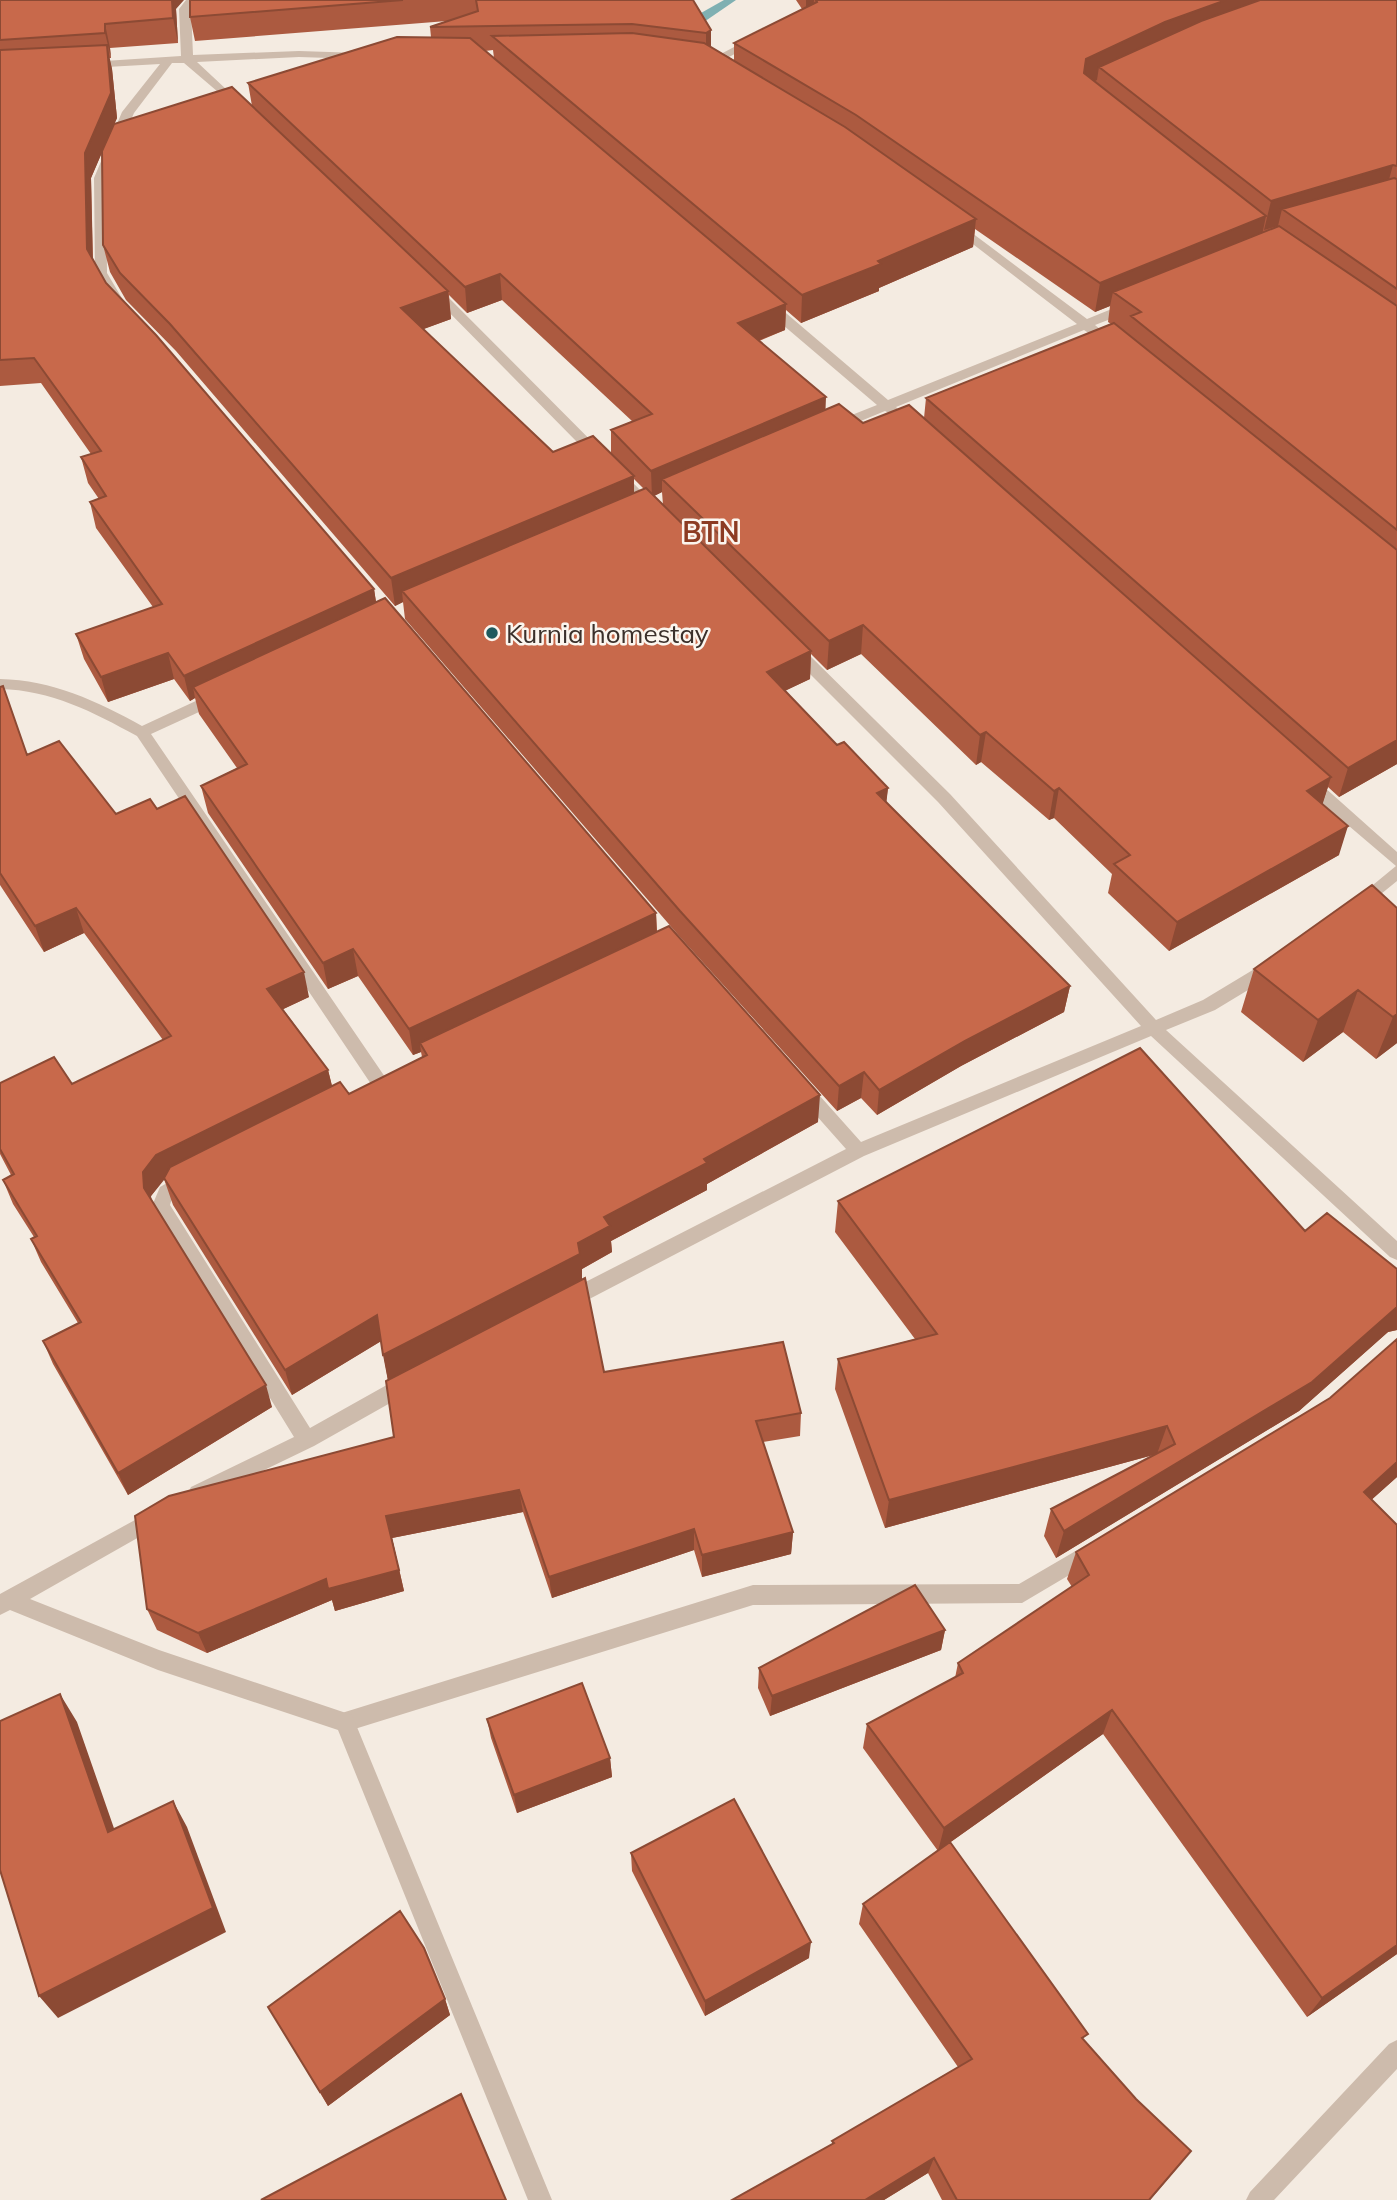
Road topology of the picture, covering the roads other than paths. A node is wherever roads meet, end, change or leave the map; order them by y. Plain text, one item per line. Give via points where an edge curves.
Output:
1 (191, 0) edge
2 (768, 34) edge
3 (368, 56) edge
4 (187, 59) junction
5 (169, 60) junction
6 (74, 66) edge
7 (721, 72) edge
8 (249, 116) edge
9 (949, 220) edge
10 (424, 280) edge
11 (760, 298) edge
12 (1137, 303) edge
13 (127, 312) edge
14 (1087, 324) junction
15 (1119, 350) edge
16 (886, 405) junction
17 (907, 424) edge
18 (824, 432) edge
19 (652, 509) edge
20 (779, 634) edge
21 (0, 684) edge
22 (230, 691) edge
23 (142, 732) junction
24 (1293, 768) edge
25 (1397, 861) edge
26 (1397, 872) edge
27 (1341, 917) edge
28 (1287, 957) edge
29 (1152, 1027) junction
30 (793, 1078) edge
31 (380, 1082) edge
32 (858, 1151) junction
33 (205, 1170) edge
34 (1397, 1252) edge
35 (548, 1311) edge
36 (430, 1371) edge
37 (307, 1440) junction
38 (1105, 1542) edge
39 (6, 1603) edge
40 (345, 1722) junction
41 (1397, 2052) edge
42 (541, 2200) edge
43 (1258, 2200) edge

1 - 4 street via 185,9
2 - 7 street via 701,63
3 - 4 street
4 - 5 street
4 - 8 street
5 - 6 street
5 - 13 street via 128,112 100,178 101,273
9 - 14 street
10 - 19 street
11 - 16 street
12 - 14 street
14 - 15 street
14 - 16 street
16 - 17 street
16 - 18 street
20 - 29 street via 944,798
21 - 23 street via 47,690 89,703
22 - 23 street
23 - 31 street
24 - 25 street
26 - 27 street
28 - 29 street via 1209,1004
29 - 32 street
29 - 34 street
30 - 32 street
32 - 35 street
33 - 37 street via 172,1187 161,1206
36 - 37 street
37 - 39 street via 198,1493
38 - 40 street via 1022,1593 752,1595
39 - 40 street
40 - 42 street
41 - 43 street

